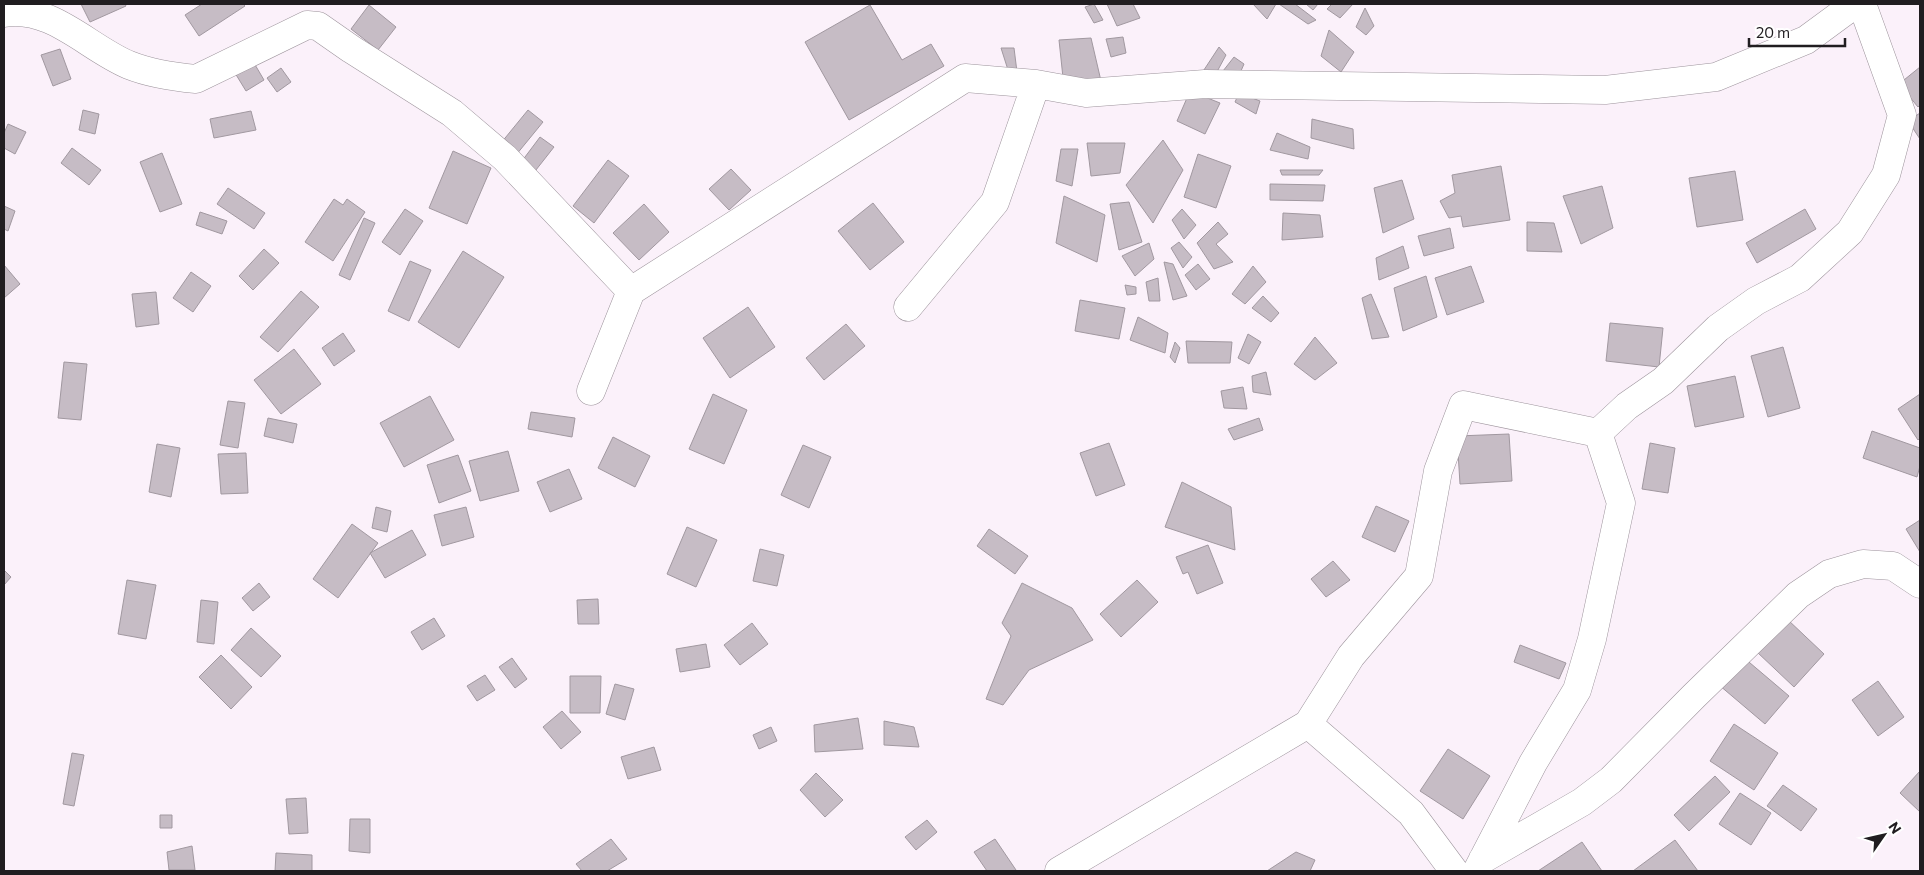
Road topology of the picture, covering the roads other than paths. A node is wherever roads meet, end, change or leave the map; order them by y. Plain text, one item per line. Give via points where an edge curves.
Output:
1 (1854, 4) edge
2 (1862, 4) edge
3 (4, 13) edge
4 (1036, 84) junction
5 (631, 290) junction
6 (908, 307) dead end
7 (591, 391) dead end
8 (1598, 433) junction
9 (1920, 584) edge
10 (1308, 724) junction
11 (1480, 865) edge
12 (1059, 871) edge
13 (1454, 871) edge

1 - 4 street via 1806,40 1716,77 1605,90 1206,84 1086,94
2 - 8 street via 1902,115 1886,175 1850,232 1800,278 1756,301 1718,328 1663,381 1627,406
3 - 5 street via 14,12 55,21 129,65 196,79 307,25 318,26 452,113 505,158
4 - 5 street via 965,78
4 - 6 street via 994,202
5 - 7 street
8 - 10 street via 1464,405 1438,472 1419,576 1351,656
8 - 11 street via 1621,503 1592,639 1577,690 1533,763
9 - 11 street via 1893,566 1863,564 1830,574 1798,595 1611,780 1582,802
10 - 12 street
10 - 13 street via 1411,813

